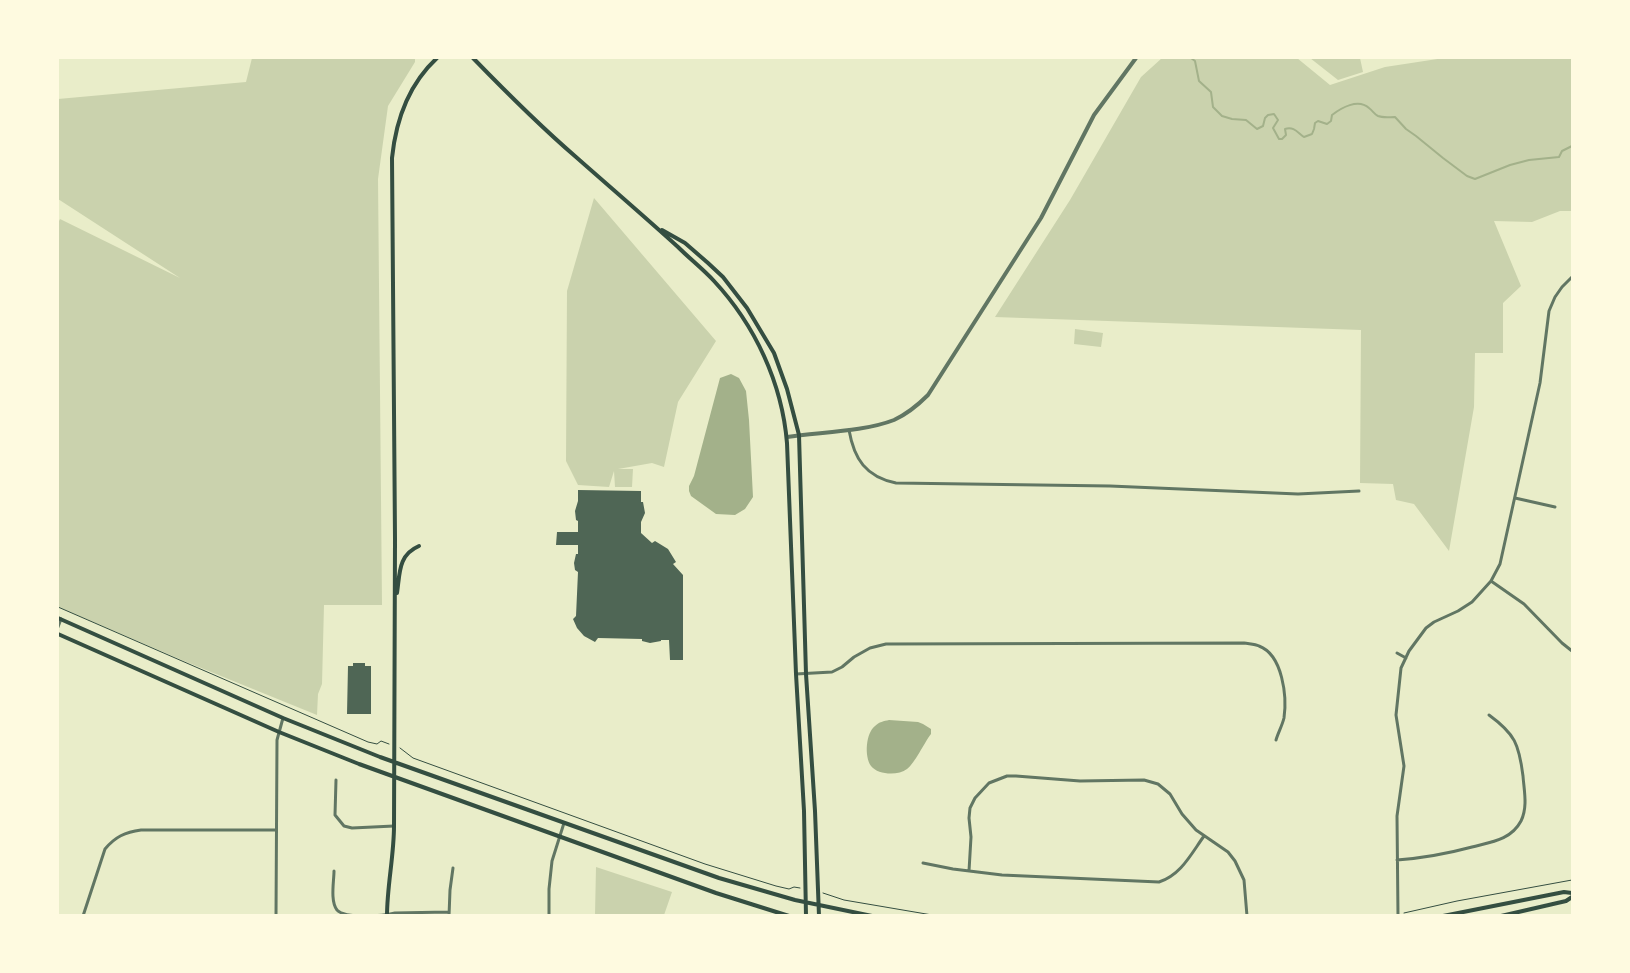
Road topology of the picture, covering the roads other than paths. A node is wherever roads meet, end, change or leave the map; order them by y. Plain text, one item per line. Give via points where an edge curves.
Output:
1 (437, 58) edge
2 (473, 58) edge
3 (1136, 58) edge
4 (656, 226) junction
5 (1572, 276) edge
6 (849, 429) junction
7 (799, 436) junction
8 (787, 437) junction
9 (1359, 491) dead end
10 (1515, 498) junction
11 (1555, 507) dead end
12 (419, 546) dead end
13 (1491, 581) junction
14 (395, 602) junction
15 (59, 619) edge
16 (58, 626) edge
17 (58, 634) edge
18 (1572, 651) edge
19 (1397, 653) dead end
20 (1406, 658) junction
21 (796, 674) junction
22 (806, 674) junction
23 (1489, 715) dead end
24 (283, 718) junction
25 (279, 732) junction
26 (1276, 740) dead end
27 (393, 762) junction
28 (394, 778) junction
29 (336, 780) dead end
30 (564, 824) junction
31 (394, 826) junction
32 (276, 830) junction
33 (1204, 836) junction
34 (559, 837) junction
35 (1397, 860) junction
36 (922, 863) dead end
37 (453, 868) dead end
38 (334, 871) dead end
39 (969, 871) junction
40 (1572, 893) edge
41 (1572, 897) edge
42 (806, 902) junction
43 (820, 905) junction
44 (449, 914) edge
45 (387, 915) edge
46 (1398, 915) edge
47 (83, 916) edge
48 (276, 916) edge
49 (550, 916) edge
50 (789, 916) edge
51 (806, 916) edge
52 (819, 916) edge
53 (872, 916) edge
54 (1247, 916) edge
55 (1443, 916) edge
56 (1501, 916) edge

1 - 14 main road via 424,70 402,110 392,158
2 - 4 main road via 536,122
3 - 6 street via 1094,115 1041,218 928,395 894,420
4 - 7 main road via 685,243 708,263 748,308 774,353
4 - 8 main road via 714,281 753,333 774,383
5 - 10 street via 1555,297 1549,311 1540,383
6 - 7 street
6 - 9 street via 859,461 872,474 896,484 1110,486 1298,494
7 - 8 street
7 - 22 main road
8 - 21 main road
10 - 11 street
10 - 13 street via 1500,564
12 - 14 main road via 403,558
13 - 18 street via 1524,604
13 - 20 street via 1472,602 1426,628
14 - 27 main road
15 - 16 street
15 - 24 main road
17 - 25 main road
19 - 20 street
20 - 35 street via 1401,668 1396,701 1396,726 1404,766 1398,807
21 - 22 street
21 - 42 main road
22 - 26 street via 832,672 870,648 886,644 1244,643 1260,646 1277,662 1281,674 1284,719
22 - 43 main road
23 - 35 street via 1506,727 1519,752 1526,805 1521,822 1508,836 1492,842 1436,856
24 - 25 street
24 - 27 main road
25 - 28 main road
25 - 32 street
27 - 28 main road
27 - 30 main road
28 - 31 main road
28 - 34 main road
29 - 31 street via 335,815 344,826
30 - 34 street
30 - 42 main road via 746,887
31 - 45 main road
32 - 47 street via 141,830 120,835 105,850
32 - 48 street
33 - 39 street via 1182,868 1159,882
33 - 39 street via 1188,822 1165,789 1150,782 1007,776 980,790 970,808
33 - 54 street via 1228,852 1241,871 1246,888
34 - 49 street via 550,875
34 - 50 main road
35 - 46 street
36 - 39 street
37 - 44 street
38 - 45 street via 334,901 338,910 350,915
40 - 55 main road
41 - 56 main road
42 - 43 main road
42 - 51 main road
43 - 52 main road
43 - 53 main road
44 - 45 street

